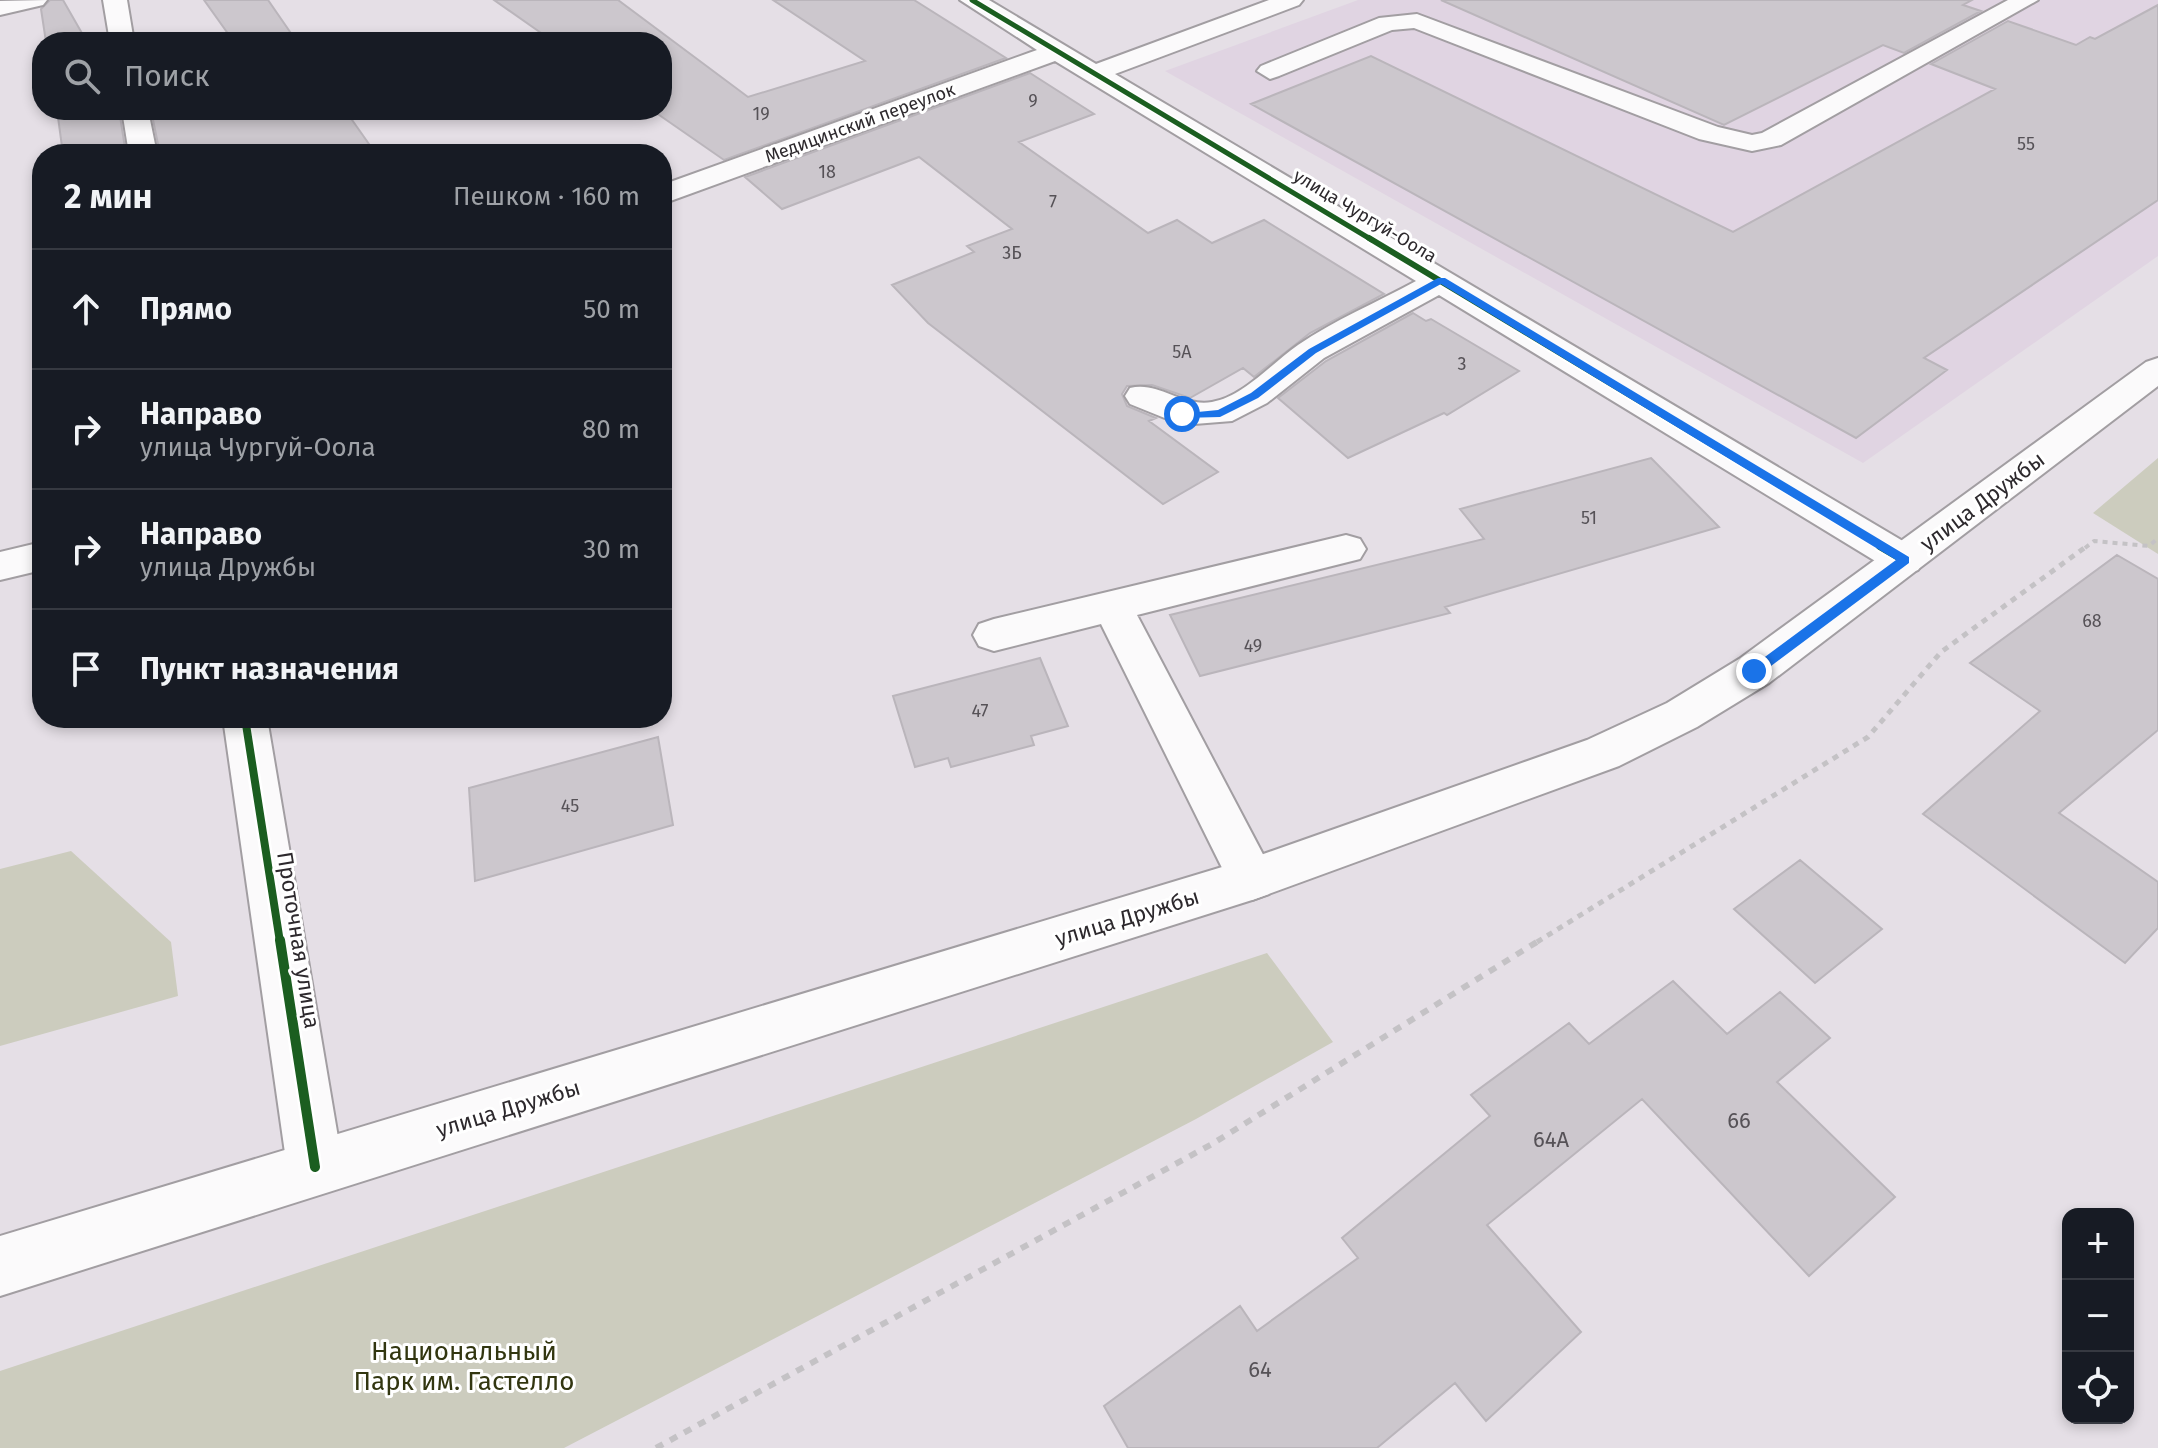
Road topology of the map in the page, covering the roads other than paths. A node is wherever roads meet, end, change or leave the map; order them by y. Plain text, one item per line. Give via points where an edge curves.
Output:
1 (35, 0) edge
2 (115, 0) edge
3 (972, 0) edge
4 (1291, 0) edge
5 (2026, 0) edge
6 (0, 8) edge
7 (120, 32) edge
8 (1058, 51) junction
9 (1270, 71) dead end
10 (1095, 73) junction
11 (137, 120) edge
12 (141, 144) edge
13 (672, 191) edge
14 (1442, 280) junction
15 (2158, 369) edge
16 (1142, 396) dead end
17 (1346, 549) dead end
18 (32, 558) edge
19 (1904, 560) junction
20 (0, 566) edge
21 (1112, 606) junction
22 (994, 635) dead end
23 (247, 728) edge
24 (1252, 879) junction
25 (315, 1167) junction
26 (0, 1266) edge

1 - 6 street
2 - 7 street
3 - 8 street, улица Чургуй-Оола
4 - 10 street
5 - 9 street via 1771,139 1752,143 1709,133 1417,21 1388,23
8 - 10 street, улица Чургуй-Оола
8 - 13 street, Медицинский переулок
10 - 14 street, улица Чургуй-Оола
11 - 12 street
14 - 16 street via 1312,351 1255,395 1220,413 1182,414
14 - 19 street, улица Чургуй-Оола
15 - 19 street, улица Дружбы
17 - 21 street
18 - 20 street
19 - 24 street, улица Дружбы via 1754,671 1603,753
21 - 22 street
21 - 24 street
23 - 25 street, Проточная улица
24 - 25 street, улица Дружбы
25 - 26 street, улица Дружбы

